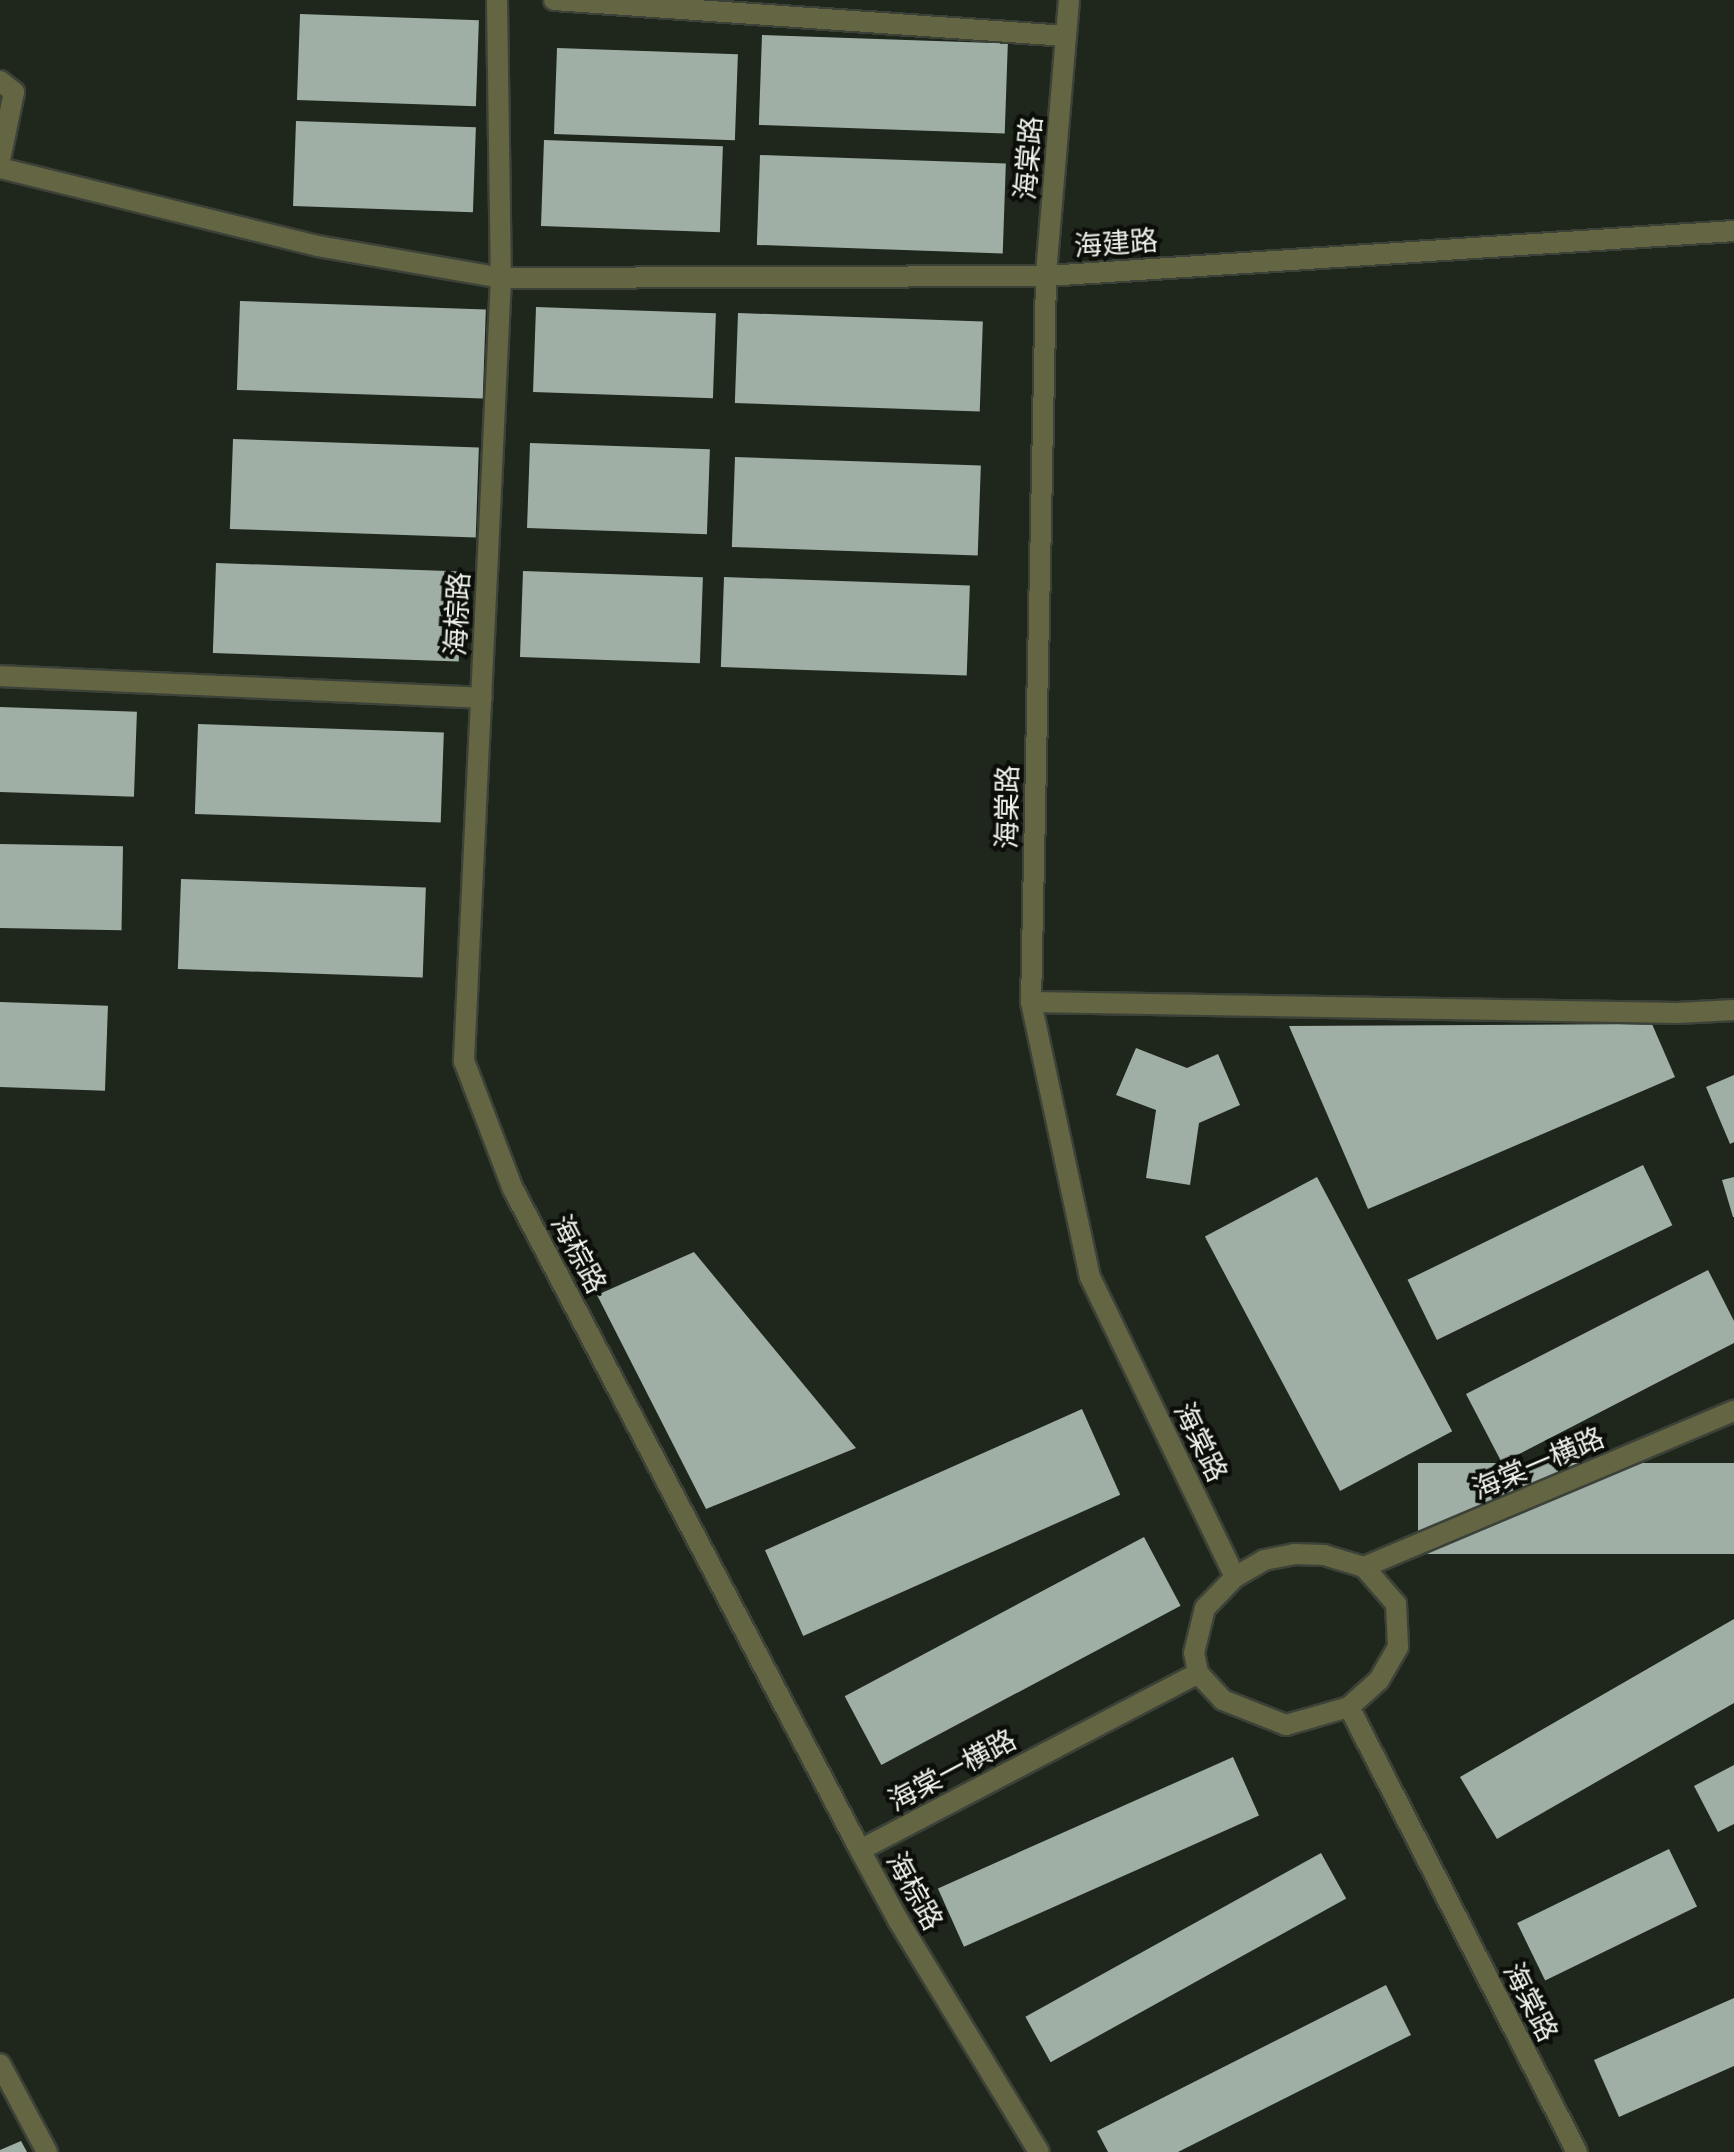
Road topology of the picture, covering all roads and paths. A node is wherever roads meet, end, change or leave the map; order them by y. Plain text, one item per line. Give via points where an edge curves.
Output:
1 (497, 0) edge
2 (554, 0) edge
3 (1069, 0) edge
4 (1066, 36) junction
5 (0, 81) edge
6 (0, 160) edge
7 (0, 168) edge
8 (1734, 231) edge
9 (1046, 276) junction
10 (501, 278) junction
11 (0, 676) edge
12 (481, 698) junction
13 (1031, 1002) junction
14 (1734, 1010) edge
15 (1734, 1411) edge
16 (1364, 1567) junction
17 (1235, 1577) junction
18 (1198, 1673) junction
19 (1349, 1707) junction
20 (860, 1850) junction
21 (0, 2064) edge
22 (47, 2152) edge
23 (1039, 2152) edge
24 (1577, 2152) edge

1 - 10 street, 海棕路
2 - 4 street
3 - 4 street, 海棠路
4 - 9 street, 海棠路
5 - 6 street via 14,92
7 - 10 street, 海建路 via 318,246
8 - 9 street, 海建路
9 - 10 street, 海建路
9 - 13 street, 海棠路
10 - 12 street, 海棕路
11 - 12 street
12 - 20 street, 海棕路 via 464,1061 513,1189
13 - 14 street
13 - 17 street, 海棠路 via 1090,1277
15 - 16 street, 海棠一横路
16 - 17 street via 1324,1555 1294,1554 1264,1560
16 - 19 street via 1396,1604 1398,1647 1379,1680
17 - 18 street via 1205,1608 1194,1653
18 - 19 street via 1223,1700 1286,1725
18 - 20 street, 海棠一横路
19 - 24 street, 海棠路
20 - 23 street, 海棕路
21 - 22 street

